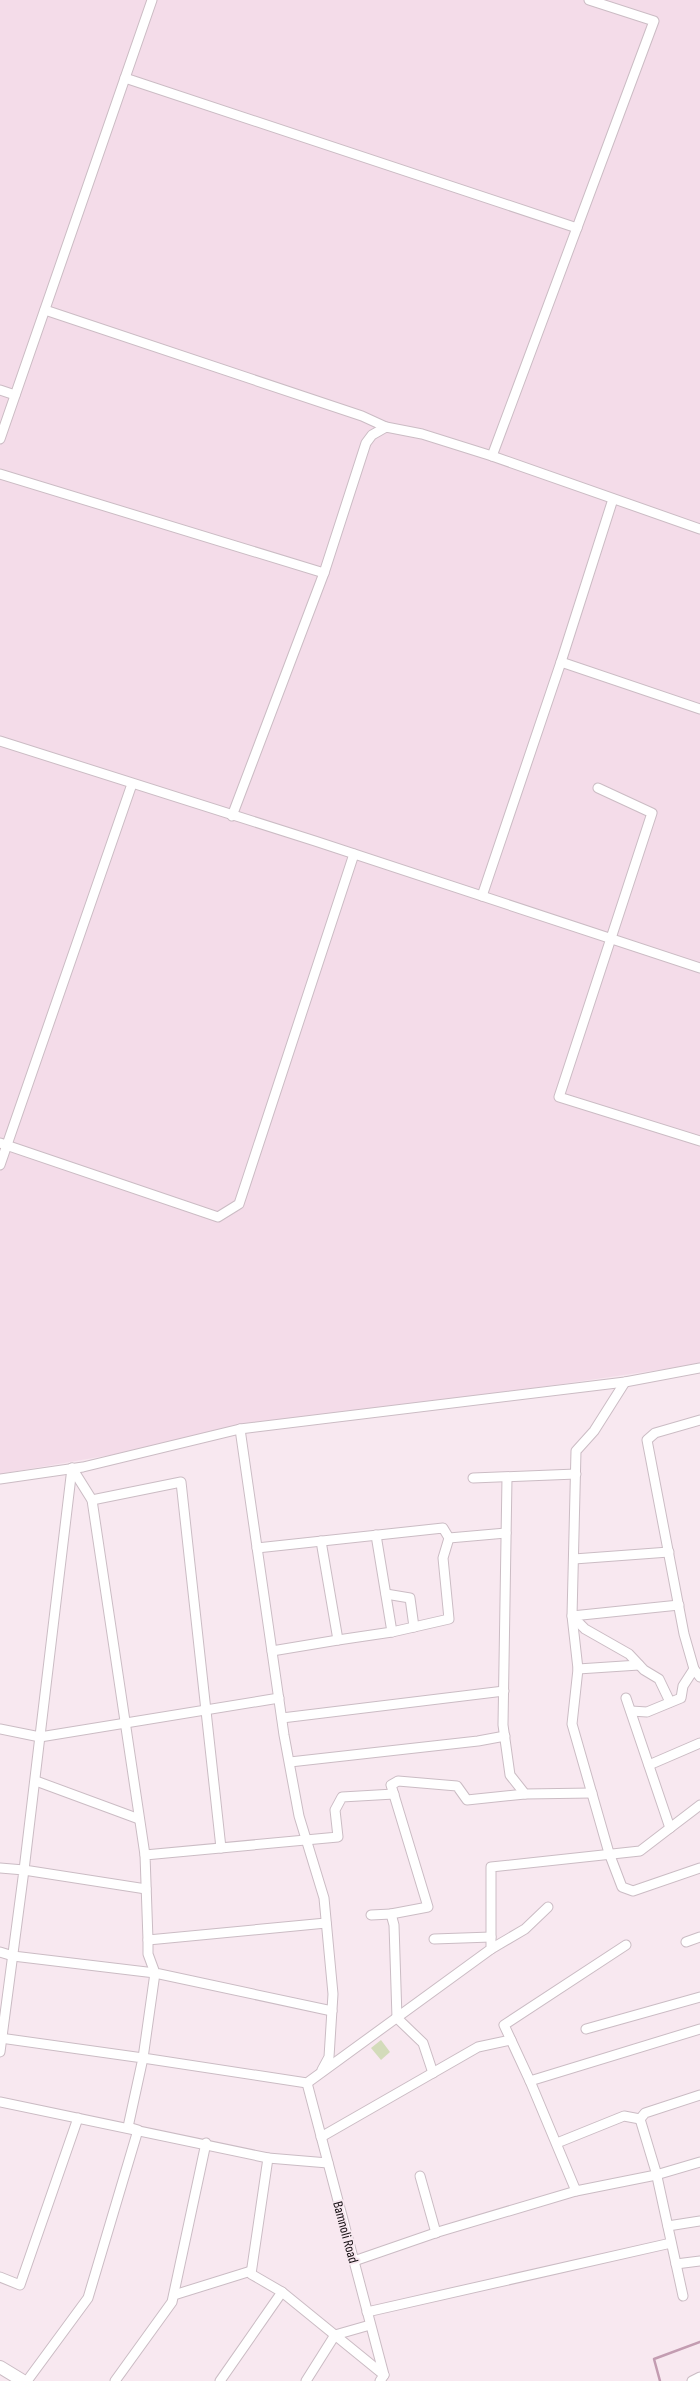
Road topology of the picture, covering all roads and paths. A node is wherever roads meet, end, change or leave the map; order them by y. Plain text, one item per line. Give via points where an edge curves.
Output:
1 (152, 0) edge
2 (589, 0) edge
3 (125, 78) junction
4 (577, 228) junction
5 (45, 310) junction
6 (0, 390) edge
7 (15, 395) junction
8 (386, 427) junction
9 (0, 439) edge
10 (492, 456) junction
11 (0, 474) edge
12 (613, 499) junction
13 (700, 529) edge
14 (324, 573) junction
15 (561, 662) junction
16 (700, 709) edge
17 (0, 741) edge
18 (132, 784) junction
19 (598, 788) dead end
20 (232, 816) junction
21 (354, 854) junction
22 (482, 896) junction
23 (611, 939) junction
24 (700, 968) edge
25 (700, 1141) edge
26 (3, 1144) edge
27 (0, 1165) edge
28 (700, 1368) edge
29 (625, 1382) junction
30 (700, 1420) edge
31 (240, 1429) junction
32 (72, 1468) junction
33 (576, 1474) junction
34 (473, 1478) dead end
35 (507, 1478) junction
36 (0, 1479) edge
37 (92, 1500) junction
38 (506, 1533) junction
39 (376, 1535) junction
40 (449, 1538) junction
41 (321, 1541) junction
42 (257, 1548) junction
43 (669, 1552) junction
44 (574, 1559) junction
45 (386, 1594) junction
46 (679, 1605) junction
47 (572, 1616) junction
48 (414, 1627) junction
49 (392, 1632) junction
50 (338, 1640) junction
51 (272, 1651) junction
52 (639, 1664) junction
53 (578, 1669) junction
54 (694, 1669) junction
55 (700, 1677) edge
56 (504, 1691) junction
57 (279, 1698) junction
58 (626, 1698) dead end
59 (670, 1702) junction
60 (208, 1710) junction
61 (630, 1711) junction
62 (282, 1718) junction
63 (125, 1724) junction
64 (0, 1729) edge
65 (505, 1736) junction
66 (40, 1737) junction
67 (700, 1743) edge
68 (290, 1762) junction
69 (648, 1765) junction
70 (36, 1781) junction
71 (592, 1793) junction
72 (394, 1794) junction
73 (525, 1794) junction
74 (700, 1805) edge
75 (139, 1819) junction
76 (670, 1828) junction
77 (307, 1840) junction
78 (222, 1848) junction
79 (609, 1853) junction
80 (145, 1855) junction
81 (0, 1868) edge
82 (700, 1868) edge
83 (24, 1870) junction
84 (146, 1888) junction
85 (548, 1907) dead end
86 (391, 1914) junction
87 (371, 1915) dead end
88 (326, 1923) junction
89 (491, 1937) junction
90 (700, 1937) edge
91 (434, 1939) dead end
92 (148, 1940) junction
93 (686, 1942) dead end
94 (626, 1945) dead end
95 (491, 1949) junction
96 (0, 1952) edge
97 (13, 1956) junction
98 (155, 1973) junction
99 (700, 1997) edge
100 (332, 2011) junction
101 (397, 2018) junction
102 (586, 2029) dead end
103 (700, 2030) edge
104 (2, 2039) edge
105 (511, 2040) junction
106 (0, 2052) edge
107 (143, 2058) junction
108 (321, 2073) junction
109 (433, 2073) junction
110 (530, 2081) junction
111 (307, 2083) junction
112 (700, 2095) edge
113 (0, 2102) edge
114 (78, 2118) junction
115 (640, 2119) junction
116 (138, 2130) junction
117 (320, 2137) junction
118 (557, 2143) junction
119 (206, 2144) junction
120 (268, 2158) junction
121 (700, 2162) edge
122 (328, 2163) junction
123 (656, 2175) junction
124 (420, 2176) dead end
125 (576, 2191) junction
126 (700, 2220) edge
127 (668, 2226) junction
128 (436, 2233) junction
129 (671, 2243) junction
130 (354, 2261) junction
131 (700, 2261) edge
132 (676, 2264) junction
133 (251, 2271) junction
134 (0, 2277) edge
135 (282, 2292) junction
136 (174, 2295) junction
137 (683, 2296) dead end
138 (367, 2312) junction
139 (370, 2325) junction
140 (335, 2335) junction
141 (0, 2367) edge
142 (383, 2379) edge
143 (25, 2381) edge
144 (115, 2381) edge
145 (220, 2381) edge
146 (306, 2381) edge

1 - 3 street
2 - 4 street via 654,21
3 - 4 street
3 - 5 street
4 - 10 street
5 - 7 street
5 - 8 street via 362,416
6 - 7 street
7 - 9 street
8 - 10 street via 422,434
8 - 14 street via 366,443
10 - 12 street
11 - 14 street
12 - 13 street
12 - 15 street
14 - 20 street
15 - 16 street
15 - 22 street
17 - 18 street
18 - 20 street
18 - 26 street
19 - 23 street via 652,813
20 - 21 street
21 - 22 street
21 - 26 street via 239,1204 218,1217
22 - 23 street
23 - 24 street
23 - 25 street via 559,1096
26 - 27 street
28 - 29 street
29 - 31 street
29 - 33 street via 594,1431 576,1452
30 - 43 street via 655,1433 647,1440
31 - 32 street
31 - 42 street
32 - 36 street
32 - 37 street
32 - 66 street
33 - 35 street
33 - 44 street
34 - 35 street
35 - 38 street
37 - 60 street via 181,1482
37 - 63 street
38 - 40 street
38 - 56 street
39 - 40 street via 443,1528
39 - 41 street
39 - 45 street
40 - 48 street via 443,1558 449,1619
41 - 42 street
41 - 50 street
42 - 51 street
43 - 44 street
43 - 46 street
44 - 47 street
45 - 48 street via 410,1598
45 - 49 street
46 - 47 street
46 - 54 street
47 - 52 street via 585,1630 629,1654
47 - 53 street
48 - 49 street
49 - 50 street
50 - 51 street
51 - 57 street
52 - 53 street
52 - 59 street via 658,1679
53 - 71 street via 572,1724
54 - 55 street
54 - 59 street via 683,1686 681,1698
56 - 62 street
56 - 65 street
57 - 60 street
57 - 62 street
58 - 61 street
59 - 61 street via 647,1712
60 - 63 street
60 - 78 street
61 - 69 street
62 - 68 street
63 - 66 street
63 - 75 street
64 - 66 street
65 - 68 street via 478,1742
65 - 73 street via 510,1775
66 - 70 street
67 - 69 street
68 - 77 street via 299,1816
69 - 76 street
70 - 75 street
70 - 83 street
71 - 73 street
71 - 79 street
72 - 73 street via 391,1785 398,1781 457,1786 467,1800
72 - 77 street via 342,1797 336,1810 338,1837
72 - 86 street via 428,1907
74 - 76 street
75 - 80 street
76 - 79 street via 640,1851
77 - 78 street
77 - 88 street via 324,1898
78 - 80 street
79 - 82 street via 622,1887 633,1891
79 - 89 street via 491,1867
80 - 84 street
81 - 83 street
83 - 84 street
83 - 97 street
84 - 92 street
85 - 95 street via 525,1929
86 - 87 street
86 - 101 street
88 - 92 street
88 - 100 street
89 - 91 street
89 - 95 street
90 - 93 street
92 - 98 street via 148,1954
94 - 105 street via 504,2025
95 - 101 street
96 - 97 street
97 - 98 street
97 - 104 street
98 - 100 street
98 - 107 street
99 - 102 street
100 - 108 street via 329,2057
101 - 108 street
101 - 109 street via 422,2044
103 - 110 street
104 - 106 street
104 - 107 street
105 - 109 street via 478,2048
105 - 110 street
107 - 111 street
107 - 116 street via 128,2127
108 - 111 street
109 - 117 street
110 - 118 street
111 - 117 street, Bamnoli Road
112 - 115 street via 645,2113
113 - 114 street
114 - 116 street
114 - 134 street via 20,2285
115 - 118 street via 624,2116
115 - 123 street
116 - 119 street
116 - 143 street via 88,2298
117 - 122 street, Bamnoli Road
118 - 125 street
119 - 120 street
119 - 136 street
120 - 122 street
120 - 133 street
121 - 123 street
122 - 130 street, Bamnoli Road
123 - 125 street
123 - 127 street
124 - 128 street
125 - 128 street
126 - 127 street
127 - 129 street
128 - 130 street
129 - 132 street
129 - 138 street
130 - 138 street, Bamnoli Road
131 - 132 street
132 - 137 street
133 - 135 street via 250,2274
133 - 136 street
135 - 140 street
135 - 145 street
136 - 144 street
138 - 139 street, Bamnoli Road
139 - 140 street
139 - 142 street, Bamnoli Road
140 - 142 street
140 - 146 street
141 - 143 main road

